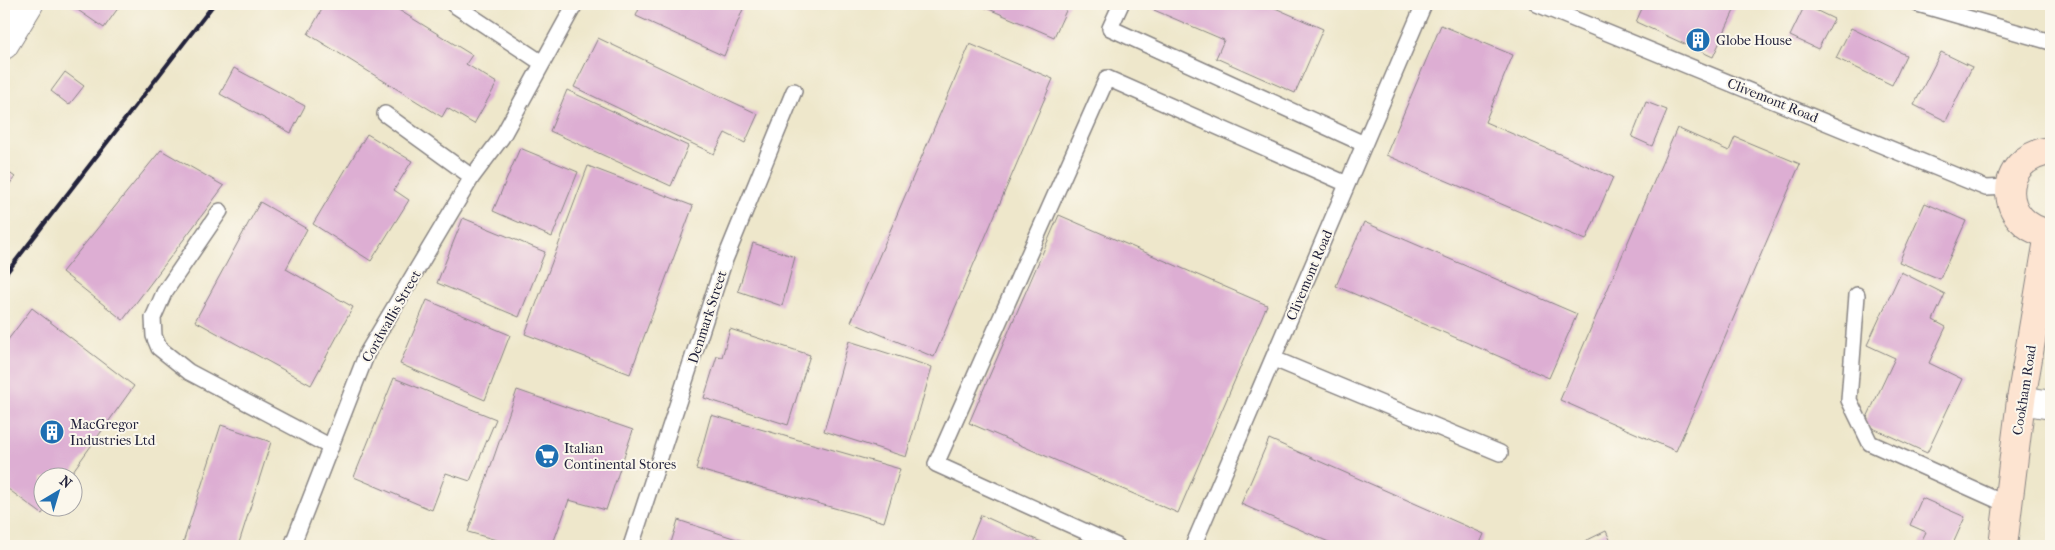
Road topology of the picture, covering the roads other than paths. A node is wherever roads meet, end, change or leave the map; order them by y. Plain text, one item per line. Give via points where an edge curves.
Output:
1 (29, 4) edge
2 (453, 4) edge
3 (575, 4) edge
4 (1121, 4) edge
5 (1424, 4) edge
6 (1536, 4) edge
7 (1918, 4) edge
8 (2051, 42) edge
9 (4, 45) edge
10 (542, 63) junction
11 (794, 91) dead end
12 (385, 114) dead end
13 (1364, 144) junction
14 (2051, 151) edge
15 (472, 177) junction
16 (1347, 184) junction
17 (2010, 187) junction
18 (220, 210) dead end
19 (2050, 234) edge
20 (1857, 295) dead end
21 (1274, 360) junction
22 (2021, 400) junction
23 (2051, 405) edge
24 (331, 447) junction
25 (1500, 452) dead end
26 (2008, 505) junction
27 (292, 546) edge
28 (631, 546) edge
29 (1117, 546) edge
30 (1193, 546) edge
31 (2003, 546) edge

1 - 9 street
2 - 10 lane
3 - 10 lane, Cordwallis Street
4 - 13 lane via 1110,28
5 - 13 lane, Clivemont Road
6 - 17 lane, Clivemont Road via 1986,188
7 - 8 lane
10 - 15 lane, Cordwallis Street via 502,137
11 - 28 lane, Denmark Street via 724,262
12 - 15 lane
13 - 16 lane, Clivemont Road
14 - 17 main road via 2025,160
15 - 24 lane, Cordwallis Street via 367,353
16 - 21 lane, Clivemont Road
16 - 29 lane via 1107,78 936,464
17 - 19 main road, Cookham Road via 2011,203 2017,216 2028,227
18 - 24 lane via 164,293 153,318 154,336 160,348 189,372
19 - 22 main road, Cookham Road
20 - 26 lane via 1849,400 1870,443
21 - 25 lane
21 - 30 lane, Clivemont Road
22 - 23 street
22 - 26 main road, Cookham Road
24 - 27 lane, Cordwallis Street
26 - 31 main road, Cookham Road

